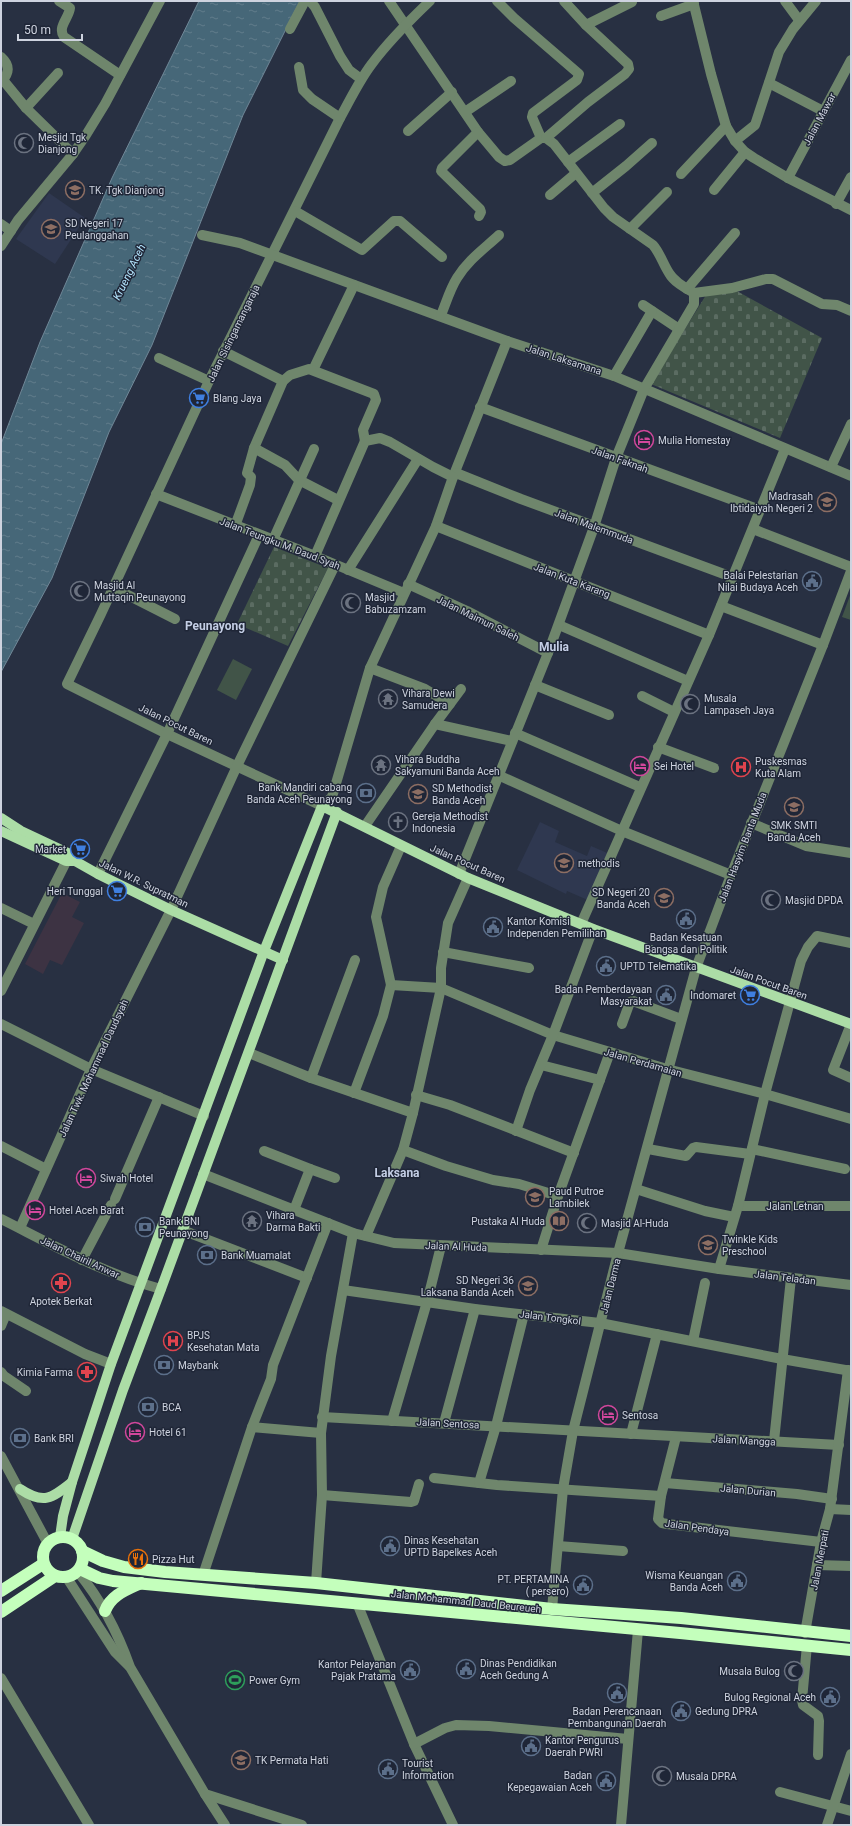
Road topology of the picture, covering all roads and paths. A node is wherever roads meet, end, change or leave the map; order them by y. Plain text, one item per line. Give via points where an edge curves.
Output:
1 (59, 1) edge
2 (151, 1) edge
3 (160, 1) edge
4 (305, 1) edge
5 (310, 1) edge
6 (389, 1) edge
7 (430, 1) edge
8 (497, 1) edge
9 (564, 1) edge
10 (785, 1) edge
11 (816, 1) edge
12 (632, 2) dead end
13 (693, 3) edge
14 (661, 16) dead end
15 (799, 20) junction
16 (150, 22) junction
17 (406, 24) junction
18 (586, 25) junction
19 (290, 29) dead end
20 (1, 57) edge
21 (851, 60) edge
22 (300, 67) dead end
23 (58, 73) dead end
24 (120, 75) junction
25 (361, 79) junction
26 (2, 81) edge
27 (511, 81) dead end
28 (769, 83) junction
29 (452, 92) junction
30 (26, 108) junction
31 (823, 111) junction
32 (465, 112) junction
33 (340, 118) junction
34 (620, 124) dead end
35 (726, 126) junction
36 (408, 131) dead end
37 (478, 132) junction
38 (544, 138) junction
39 (735, 141) junction
40 (652, 143) dead end
41 (745, 152) junction
42 (73, 154) junction
43 (568, 162) junction
44 (576, 173) junction
45 (681, 174) dead end
46 (851, 177) edge
47 (788, 178) junction
48 (714, 190) dead end
49 (667, 192) dead end
50 (592, 193) junction
51 (550, 195) dead end
52 (836, 204) junction
53 (851, 210) edge
54 (295, 211) junction
55 (479, 216) dead end
56 (1, 224) edge
57 (630, 229) junction
58 (11, 231) junction
59 (735, 233) dead end
60 (498, 234) dead end
61 (202, 235) dead end
62 (1, 246) edge
63 (272, 255) junction
64 (442, 257) dead end
65 (354, 285) junction
66 (690, 291) junction
67 (642, 305) dead end
68 (652, 311) junction
69 (851, 311) edge
70 (441, 315) junction
71 (679, 329) junction
72 (507, 340) junction
73 (223, 351) junction
74 (159, 358) dead end
75 (313, 370) junction
76 (614, 376) junction
77 (209, 381) junction
78 (283, 381) junction
79 (644, 389) junction
80 (480, 407) junction
81 (851, 424) edge
82 (366, 441) junction
83 (254, 448) junction
84 (314, 449) dead end
85 (785, 449) junction
86 (616, 458) junction
87 (418, 459) junction
88 (831, 467) junction
89 (454, 475) junction
90 (851, 476) edge
91 (299, 480) junction
92 (156, 494) junction
93 (338, 500) junction
94 (760, 510) junction
95 (235, 526) junction
96 (436, 526) junction
97 (594, 527) junction
98 (753, 529) junction
99 (259, 535) junction
100 (273, 540) junction
101 (315, 556) junction
102 (335, 565) junction
103 (851, 566) edge
104 (348, 570) junction
105 (851, 571) edge
106 (732, 577) junction
107 (575, 581) junction
108 (114, 588) junction
109 (406, 589) junction
110 (721, 606) junction
111 (175, 619) dead end
112 (559, 625) junction
113 (709, 635) junction
114 (823, 645) junction
115 (548, 653) junction
116 (370, 668) junction
117 (688, 681) junction
118 (67, 684) joint
119 (535, 685) junction
120 (461, 689) dead end
121 (642, 696) dead end
122 (450, 704) junction
123 (674, 712) junction
124 (609, 715) dead end
125 (435, 724) junction
126 (167, 734) junction
127 (514, 737) junction
128 (658, 747) junction
129 (237, 766) junction
130 (714, 768) dead end
131 (498, 775) junction
132 (640, 787) junction
133 (332, 796) junction
134 (322, 806) junction
135 (337, 812) junction
136 (1, 818) edge
137 (751, 823) junction
138 (365, 826) junction
139 (1, 831) edge
140 (622, 831) junction
141 (401, 846) junction
142 (851, 853) edge
143 (70, 859) junction
144 (98, 874) junction
145 (731, 875) junction
146 (463, 876) junction
147 (1, 908) edge
148 (171, 910) junction
149 (34, 924) junction
150 (581, 924) junction
151 (593, 929) junction
152 (851, 943) edge
153 (264, 951) junction
154 (444, 952) junction
155 (284, 960) junction
156 (355, 960) dead end
157 (529, 968) dead end
158 (696, 968) junction
159 (390, 985) junction
160 (441, 988) junction
161 (1, 991) edge
162 (791, 1003) junction
163 (681, 1019) junction
164 (1, 1024) edge
165 (622, 1024) dead end
166 (851, 1024) edge
167 (553, 1035) junction
168 (610, 1052) junction
169 (249, 1053) junction
170 (541, 1066) junction
171 (91, 1069) junction
172 (667, 1070) junction
173 (311, 1078) junction
174 (851, 1078) edge
175 (600, 1080) junction
176 (354, 1094) junction
177 (765, 1094) junction
178 (416, 1095) junction
179 (159, 1097) junction
180 (413, 1113) junction
181 (204, 1116) junction
182 (851, 1119) edge
183 (516, 1131) junction
184 (1, 1146) edge
185 (648, 1148) junction
186 (402, 1150) junction
187 (264, 1151) dead end
188 (751, 1151) junction
189 (574, 1153) junction
190 (46, 1169) junction
191 (310, 1169) junction
192 (845, 1169) dead end
193 (203, 1174) junction
194 (335, 1178) dead end
195 (636, 1189) junction
196 (558, 1196) junction
197 (738, 1206) junction
198 (851, 1206) edge
199 (294, 1210) junction
200 (734, 1218) junction
201 (1, 1219) edge
202 (328, 1223) junction
203 (20, 1228) junction
204 (182, 1230) junction
205 (353, 1233) junction
206 (366, 1236) junction
207 (441, 1246) junction
208 (541, 1250) junction
209 (618, 1253) junction
210 (82, 1260) junction
211 (719, 1269) junction
212 (307, 1278) junction
213 (791, 1278) junction
214 (705, 1283) dead end
215 (140, 1284) junction
216 (851, 1285) edge
217 (161, 1289) junction
218 (343, 1290) junction
219 (427, 1302) junction
220 (475, 1309) junction
221 (4, 1313) edge
222 (524, 1314) junction
223 (600, 1323) junction
224 (1, 1326) edge
225 (657, 1334) junction
226 (693, 1342) junction
227 (782, 1359) junction
228 (111, 1364) junction
229 (849, 1370) edge
230 (1, 1372) edge
231 (26, 1390) dead end
232 (322, 1417) junction
233 (392, 1421) junction
234 (444, 1423) junction
235 (496, 1426) junction
236 (252, 1427) junction
237 (573, 1431) junction
238 (321, 1433) junction
239 (631, 1434) junction
240 (676, 1437) junction
241 (774, 1441) junction
242 (839, 1445) junction
243 (1, 1456) edge
244 (434, 1478) dead end
245 (72, 1482) junction
246 (665, 1483) junction
247 (418, 1484) dead end
248 (479, 1484) junction
249 (20, 1489) junction
250 (563, 1489) junction
251 (322, 1495) junction
252 (661, 1496) junction
253 (831, 1504) junction
254 (851, 1510) edge
255 (60, 1537) junction
256 (72, 1540) junction
257 (821, 1542) junction
258 (48, 1544) junction
259 (558, 1546) junction
260 (82, 1551) junction
261 (623, 1551) dead end
262 (43, 1564) junction
263 (817, 1565) junction
264 (851, 1566) edge
265 (75, 1573) junction
266 (203, 1575) junction
267 (55, 1576) junction
268 (142, 1583) junction
269 (316, 1583) junction
270 (1, 1591) edge
271 (357, 1603) junction
272 (552, 1609) junction
273 (105, 1611) junction
274 (1, 1612) edge
275 (638, 1630) junction
276 (805, 1633) junction
277 (851, 1636) edge
278 (807, 1646) junction
279 (851, 1650) edge
280 (130, 1667) junction
281 (1, 1678) edge
282 (628, 1739) junction
283 (414, 1744) junction
284 (851, 1754) edge
285 (818, 1755) dead end
286 (780, 1792) dead end
287 (205, 1794) junction
288 (833, 1807) junction
289 (851, 1811) edge
290 (281, 1818) junction
291 (89, 1825) edge
292 (225, 1825) edge
293 (272, 1825) edge
294 (302, 1825) edge
295 (453, 1825) edge
296 (621, 1825) edge
297 (827, 1825) edge

1 - 24 street via 70,8 62,27 64,37
2 - 16 street
3 - 16 street
4 - 19 street
5 - 25 street via 346,65
6 - 17 street
7 - 17 street, Jalan Sisingamangaraja
8 - 38 street via 579,74 577,80 532,115
9 - 18 street
10 - 15 street
11 - 15 street
12 - 18 street
13 - 14 street
13 - 35 street
15 - 28 street via 780,52
16 - 24 street
17 - 25 street, Jalan Sisingamangaraja
17 - 29 street
18 - 38 street via 628,64 629,69
20 - 26 street via 9,70
21 - 31 street, Jalan Mawar
22 - 33 street via 303,90 312,100
23 - 30 street
24 - 42 street
25 - 33 street, Jalan Sisingamangaraja
26 - 30 street
27 - 32 street
28 - 31 street
28 - 39 street via 754,125
29 - 32 street
29 - 36 street
30 - 42 street
31 - 47 street, Jalan Mawar
32 - 37 street
33 - 54 street, Jalan Sisingamangaraja
34 - 43 street
35 - 39 street
35 - 45 street
37 - 38 street via 505,161
37 - 55 street via 441,171 480,209
38 - 43 street via 554,144
39 - 41 street
40 - 50 street
41 - 47 street
41 - 48 street
42 - 58 street
43 - 44 street
44 - 50 street
44 - 51 street
46 - 52 street
47 - 52 street
49 - 57 street
50 - 57 street via 613,217
52 - 53 street
54 - 63 street, Jalan Sisingamangaraja
54 - 64 street via 362,250 394,221 400,221
56 - 58 street
57 - 66 street via 657,250 669,274
58 - 62 street
59 - 66 street
60 - 70 street via 457,278
61 - 63 street, Jalan Laksamana via 240,243
63 - 65 street, Jalan Laksamana
63 - 73 street, Jalan Sisingamangaraja
65 - 70 street, Jalan Laksamana
65 - 75 street
66 - 69 street via 732,288 773,279 822,304 837,305
66 - 71 street via 694,304
67 - 68 street
68 - 71 street
68 - 76 street
70 - 72 street, Jalan Laksamana
71 - 79 street
72 - 76 street, Jalan Laksamana
72 - 80 street
73 - 77 street, Jalan Sisingamangaraja
73 - 78 street
74 - 77 street
75 - 78 street via 302,370
75 - 82 street via 375,396 376,400 363,430
76 - 79 street, Jalan Laksamana
77 - 92 street, Jalan Sisingamangaraja
78 - 83 street
79 - 85 street, Jalan Laksamana
79 - 86 street
80 - 86 street, Jalan Faknah
80 - 89 street
81 - 88 street
82 - 87 street, Jalan Malemmuda via 380,438 406,450
82 - 93 street
83 - 91 street via 285,465
83 - 95 street via 247,473 251,477 250,486
84 - 91 street
85 - 88 street, Jalan Laksamana
85 - 94 street
86 - 94 street, Jalan Faknah
86 - 97 street
87 - 89 street, Jalan Malemmuda
87 - 104 street
88 - 90 street, Jalan Laksamana
89 - 96 street
89 - 97 street, Jalan Malemmuda
91 - 93 street
91 - 100 street
92 - 95 street, Jalan Teungku M. Daud Syah
92 - 108 street, Jalan Sisingamangaraja
93 - 101 street
94 - 98 street
95 - 99 street, Jalan Teungku M. Daud Syah
96 - 107 street, Jalan Kuta Karang
96 - 109 street
97 - 106 street, Jalan Malemmuda
97 - 107 street
98 - 103 street
98 - 106 street
99 - 100 street, Jalan Teungku M. Daud Syah
99 - 126 street
100 - 101 street, Jalan Teungku M. Daud Syah
101 - 102 street, Jalan Teungku M. Daud Syah
102 - 104 street, Jalan Teungku M. Daud Syah
102 - 129 street, Jalan Twk. Mohammad Daudsyah
104 - 109 street, Jalan Teungku M. Daud Syah
105 - 114 street, Jalan Hasyim Banta Muda
106 - 110 street
107 - 112 street
107 - 113 street, Jalan Kuta Karang
108 - 111 street
108 - 118 street, Jalan Sisingamangaraja
109 - 115 street, Jalan Maimun Saleh via 467,611
109 - 116 street
110 - 113 street
110 - 114 street
112 - 115 street
112 - 117 street
113 - 117 street
114 - 137 street, Jalan Hasyim Banta Muda
115 - 119 street
116 - 122 street via 425,689
116 - 133 street
117 - 123 street
118 - 126 street, Jalan Pocut Baren
119 - 124 street
119 - 127 street
120 - 122 street
121 - 123 street
122 - 125 street
123 - 128 street
125 - 127 street
125 - 138 street
126 - 129 street, Jalan Pocut Baren
126 - 144 street
127 - 131 street
127 - 132 street
128 - 130 street
128 - 132 street
129 - 134 street, Jalan Pocut Baren
129 - 148 street, Jalan Twk. Mohammad Daudsyah
131 - 140 street
131 - 146 street
132 - 140 street
133 - 134 street
133 - 135 street
134 - 135 main road, Jalan Pocut Baren
134 - 153 main road
135 - 138 main road, Jalan Pocut Baren
135 - 155 main road
136 - 143 main road, Jalan W.R. Supratman
137 - 142 street via 806,846
137 - 145 street, Jalan Hasyim Banta Muda
138 - 141 main road, Jalan Pocut Baren
139 - 143 main road
140 - 145 street
140 - 150 street
141 - 146 main road, Jalan Pocut Baren
141 - 159 street via 383,887 376,917
143 - 144 main road, Jalan W.R. Supratman
143 - 149 street
144 - 148 main road, Jalan W.R. Supratman
145 - 158 street, Jalan Hasyim Banta Muda
146 - 150 main road, Jalan Pocut Baren
146 - 154 street via 448,924
147 - 149 street
148 - 153 main road, Jalan W.R. Supratman
148 - 171 street, Jalan Twk. Mohammad Daudsyah
149 - 161 street
150 - 151 main road, Jalan Pocut Baren
151 - 158 main road, Jalan Pocut Baren
151 - 167 street
152 - 162 street via 820,935 814,937 801,961
153 - 155 main road, Jalan W.R. Supratman
153 - 181 main road
154 - 157 street
154 - 160 street
155 - 169 main road
156 - 173 street
158 - 162 main road, Jalan Pocut Baren
158 - 163 street, Jalan Darma
159 - 160 street, Jalan Perdamaian
159 - 176 street via 383,1016
160 - 167 street, Jalan Perdamaian
160 - 178 street
162 - 166 main road, Jalan Pocut Baren
162 - 177 street
163 - 165 street via 633,1001 630,1002
163 - 172 street, Jalan Darma
164 - 171 street
166 - 174 street via 833,1070
167 - 168 street, Jalan Perdamaian
167 - 170 street
168 - 172 street, Jalan Perdamaian
168 - 175 street
169 - 173 street
169 - 193 main road
170 - 175 street
170 - 183 street
171 - 179 street
171 - 190 street, Jalan Twk. Mohammad Daudsyah
172 - 177 street, Jalan Perdamaian
172 - 185 street, Jalan Darma
173 - 176 street
175 - 189 street
176 - 180 street
177 - 182 street, Jalan Perdamaian
177 - 188 street
178 - 180 street
178 - 183 street via 450,1105
179 - 181 street
179 - 210 street via 113,1202
180 - 186 street
181 - 215 main road
183 - 189 street
184 - 190 street
185 - 188 street via 686,1156 696,1147
185 - 195 street, Jalan Darma
186 - 196 street via 493,1180 519,1184
186 - 206 street
187 - 191 street
188 - 192 street
188 - 197 street
189 - 196 street
190 - 203 street, Jalan Twk. Mohammad Daudsyah
191 - 194 street
191 - 199 street
193 - 199 street, Jalan Al Huda
193 - 204 main road
195 - 200 street
195 - 209 street, Jalan Darma
196 - 208 street
197 - 198 street, Jalan Letnan
197 - 200 street
199 - 202 street, Jalan Al Huda
200 - 211 street
201 - 203 street, Jalan Chairil Anwar
202 - 205 street, Jalan Al Huda
202 - 212 street
203 - 210 street, Jalan Chairil Anwar
204 - 212 street
204 - 217 main road
205 - 206 street, Jalan Al Huda
205 - 218 street
206 - 207 street, Jalan Al Huda via 394,1243
207 - 208 street, Jalan Al Huda
207 - 219 street
208 - 209 street, Jalan Al Huda
209 - 211 street, Jalan Al Huda
209 - 223 street, Jalan Darma
210 - 215 street, Jalan Chairil Anwar
211 - 213 street, Jalan Teladan
212 - 236 street
213 - 216 street, Jalan Teladan
213 - 227 street
214 - 226 street
215 - 217 street, Jalan Chairil Anwar
215 - 228 main road
217 - 256 main road via 125,1383
218 - 219 street, Jalan Tongkol
218 - 232 street
219 - 220 street, Jalan Tongkol
219 - 233 street
220 - 222 street, Jalan Tongkol
220 - 234 street
221 - 224 street
221 - 228 street via 85,1354
222 - 223 street, Jalan Tongkol
222 - 235 street
223 - 225 street, Jalan Tongkol
223 - 237 street, Jalan Darma
225 - 226 street, Jalan Tongkol
225 - 239 street
226 - 227 street, Jalan Tongkol
227 - 229 street, Jalan Tongkol
227 - 241 street
228 - 245 main road
229 - 242 street
230 - 231 street
232 - 233 street, Jalan Sentosa
232 - 238 street
233 - 234 street, Jalan Sentosa
234 - 235 street, Jalan Sentosa
235 - 237 street, Jalan Sentosa
235 - 248 street
236 - 238 street
236 - 266 street
237 - 239 street, Jalan Mangga
237 - 250 street, Jalan Darma
238 - 251 street
239 - 240 street, Jalan Mangga
240 - 241 street, Jalan Mangga
240 - 246 street, Jalan Pendaya
241 - 242 street, Jalan Mangga
242 - 253 street, Jalan Merpati
243 - 249 street
244 - 248 street
245 - 249 main road via 58,1493 39,1499
245 - 255 main road
246 - 252 street, Jalan Pendaya
246 - 253 street, Jalan Durian via 797,1494
247 - 251 street via 414,1501 411,1502
248 - 250 street
249 - 258 street
250 - 252 street
250 - 259 street, Jalan Darma
251 - 269 street
252 - 257 street, Jalan Pendaya via 658,1519 662,1523
253 - 254 street
253 - 257 street, Jalan Merpati
255 - 256 highway
255 - 258 highway
256 - 260 highway
257 - 263 street, Jalan Merpati
258 - 262 highway via 43,1553
259 - 261 street
259 - 272 street, Jalan Darma
260 - 265 highway via 83,1560
260 - 266 highway, Jalan Mohammad Daud Beureueh via 124,1567
262 - 267 highway
262 - 270 highway
263 - 264 street
263 - 276 street, Jalan Merpati
265 - 267 highway
265 - 268 highway, Jalan Mohammad Daud Beureueh
265 - 273 street via 92,1590
265 - 280 street via 115,1652
266 - 269 highway, Jalan Mohammad Daud Beureueh
267 - 274 highway
268 - 271 highway, Jalan Mohammad Daud Beureueh
268 - 273 highway via 113,1598
269 - 272 highway, Jalan Mohammad Daud Beureueh
271 - 275 highway, Jalan Mohammad Daud Beureueh
271 - 283 street
272 - 276 highway, Jalan Mohammad Daud Beureueh via 681,1618
273 - 280 street
275 - 278 highway, Jalan Mohammad Daud Beureueh
275 - 282 street
276 - 277 highway, Jalan Mohammad Daud Beureueh
278 - 279 highway, Jalan Mohammad Daud Beureueh
278 - 285 street via 802,1700 803,1705 818,1716
280 - 287 street
281 - 291 street
282 - 283 street via 497,1726 456,1725
282 - 296 street
283 - 295 street
284 - 288 street
286 - 288 street
287 - 290 street
287 - 292 street
288 - 289 street
288 - 297 street
290 - 293 street
290 - 294 street

